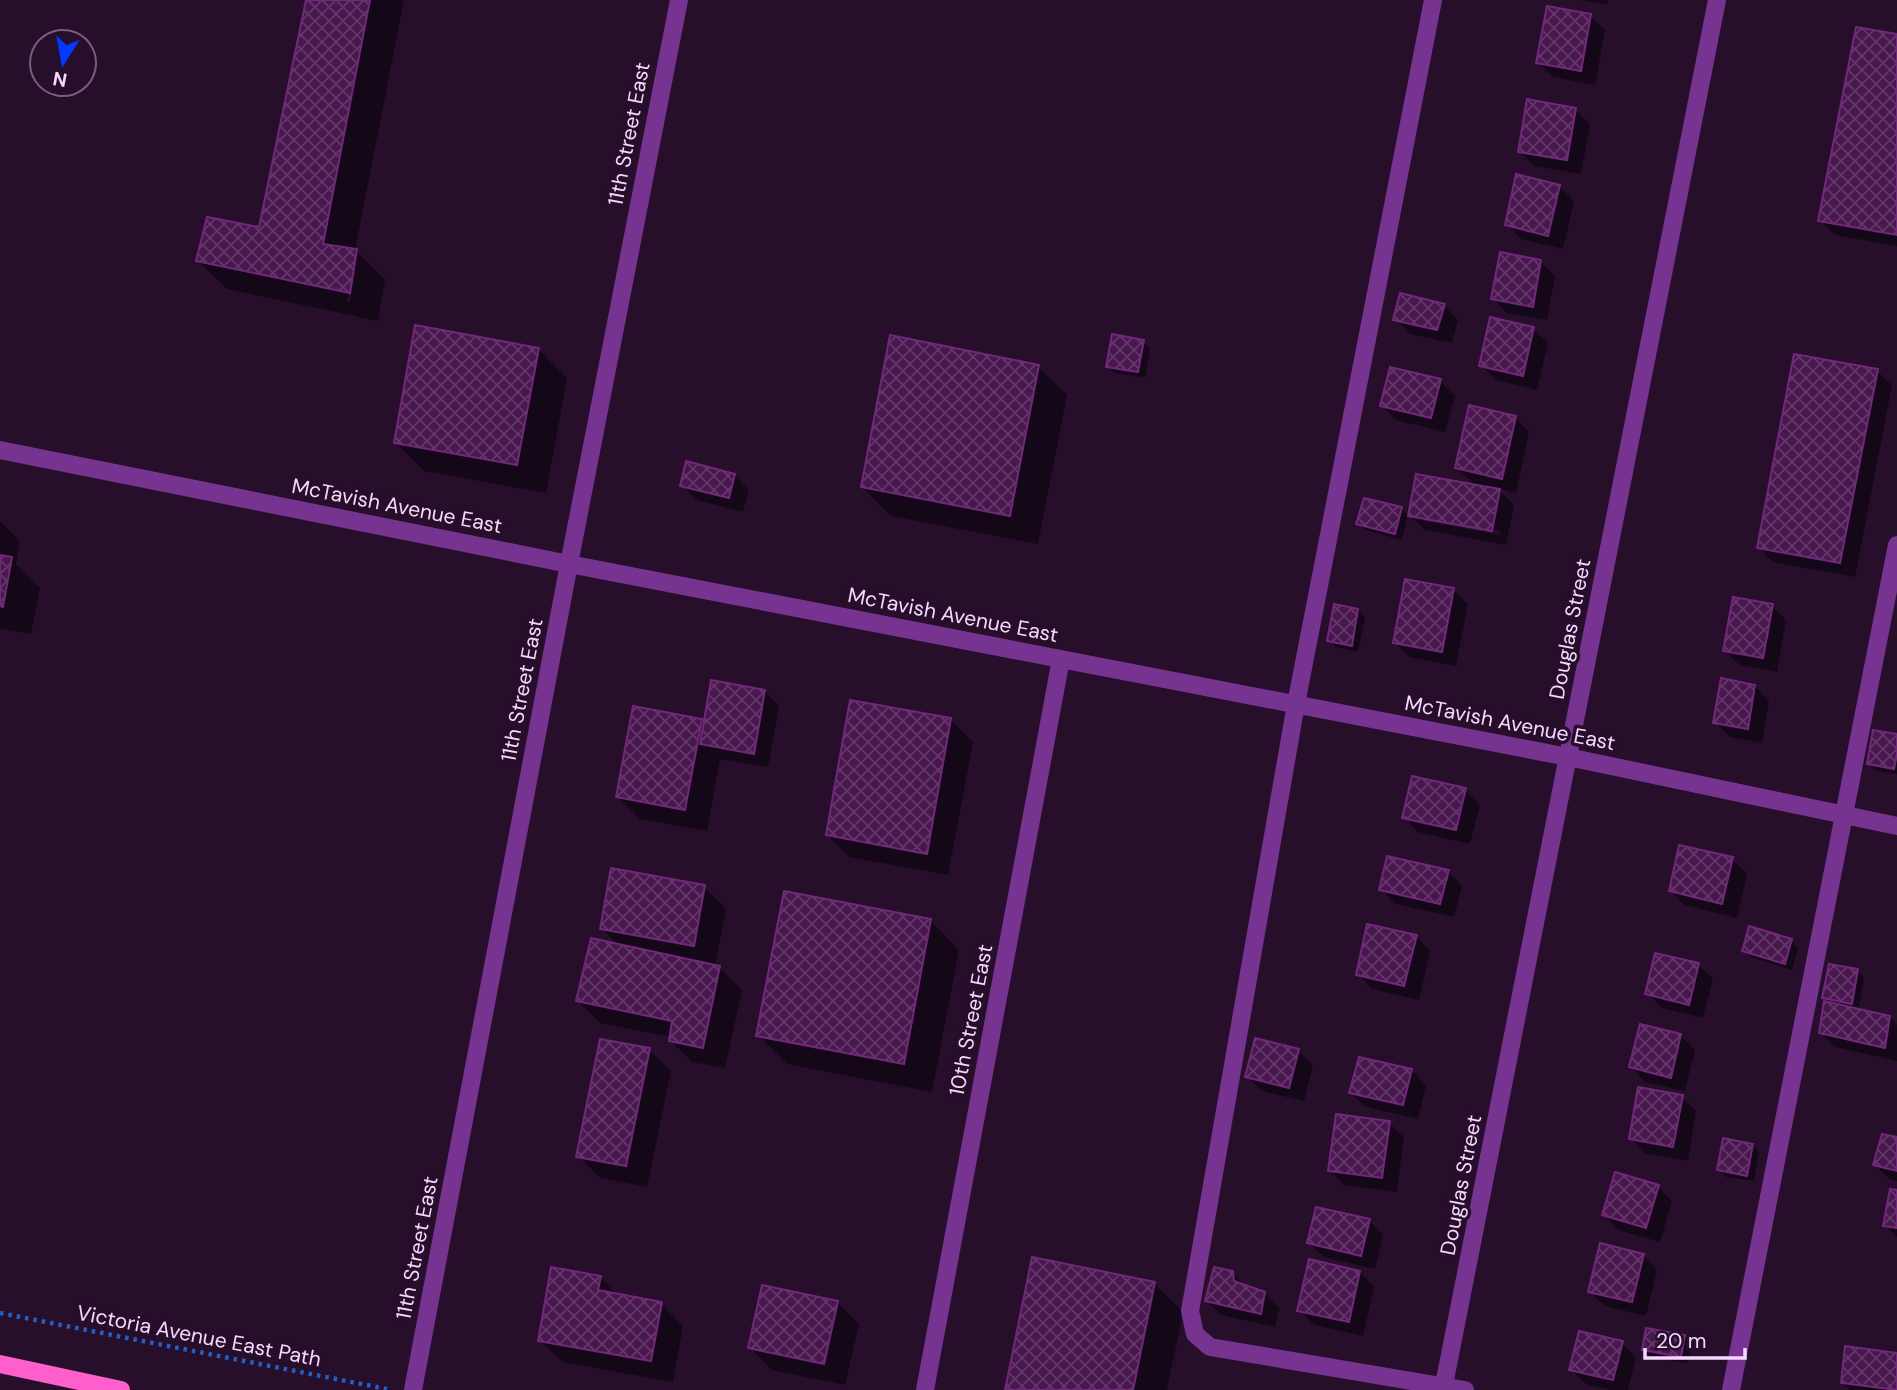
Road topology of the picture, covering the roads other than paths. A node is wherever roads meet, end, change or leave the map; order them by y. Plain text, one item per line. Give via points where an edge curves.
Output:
1 (679, 0) edge
2 (1433, 0) edge
3 (1717, 0) edge
4 (0, 450) edge
5 (1897, 545) edge
6 (569, 564) junction
7 (1061, 659) junction
8 (1296, 704) junction
9 (1568, 757) junction
10 (1844, 815) junction
11 (1897, 827) edge
12 (0, 1364) edge
13 (1444, 1388) edge
14 (121, 1390) edge
15 (414, 1390) edge
16 (925, 1390) edge
17 (1465, 1390) edge
18 (1731, 1390) edge

1 - 6 street, 11th Street East
2 - 8 street
3 - 9 street, Douglas Street
4 - 6 street, McTavish Avenue East
5 - 10 street
6 - 7 street, McTavish Avenue East
6 - 15 street, 11th Street East
7 - 8 street, McTavish Avenue East
7 - 16 street, 10th Street East
8 - 9 street, McTavish Avenue East
8 - 13 street via 1190,1311 1195,1334 1210,1347
9 - 10 street, McTavish Avenue East
9 - 13 street, Douglas Street
10 - 11 street, McTavish Avenue East
10 - 18 street
12 - 14 main road
13 - 17 street

